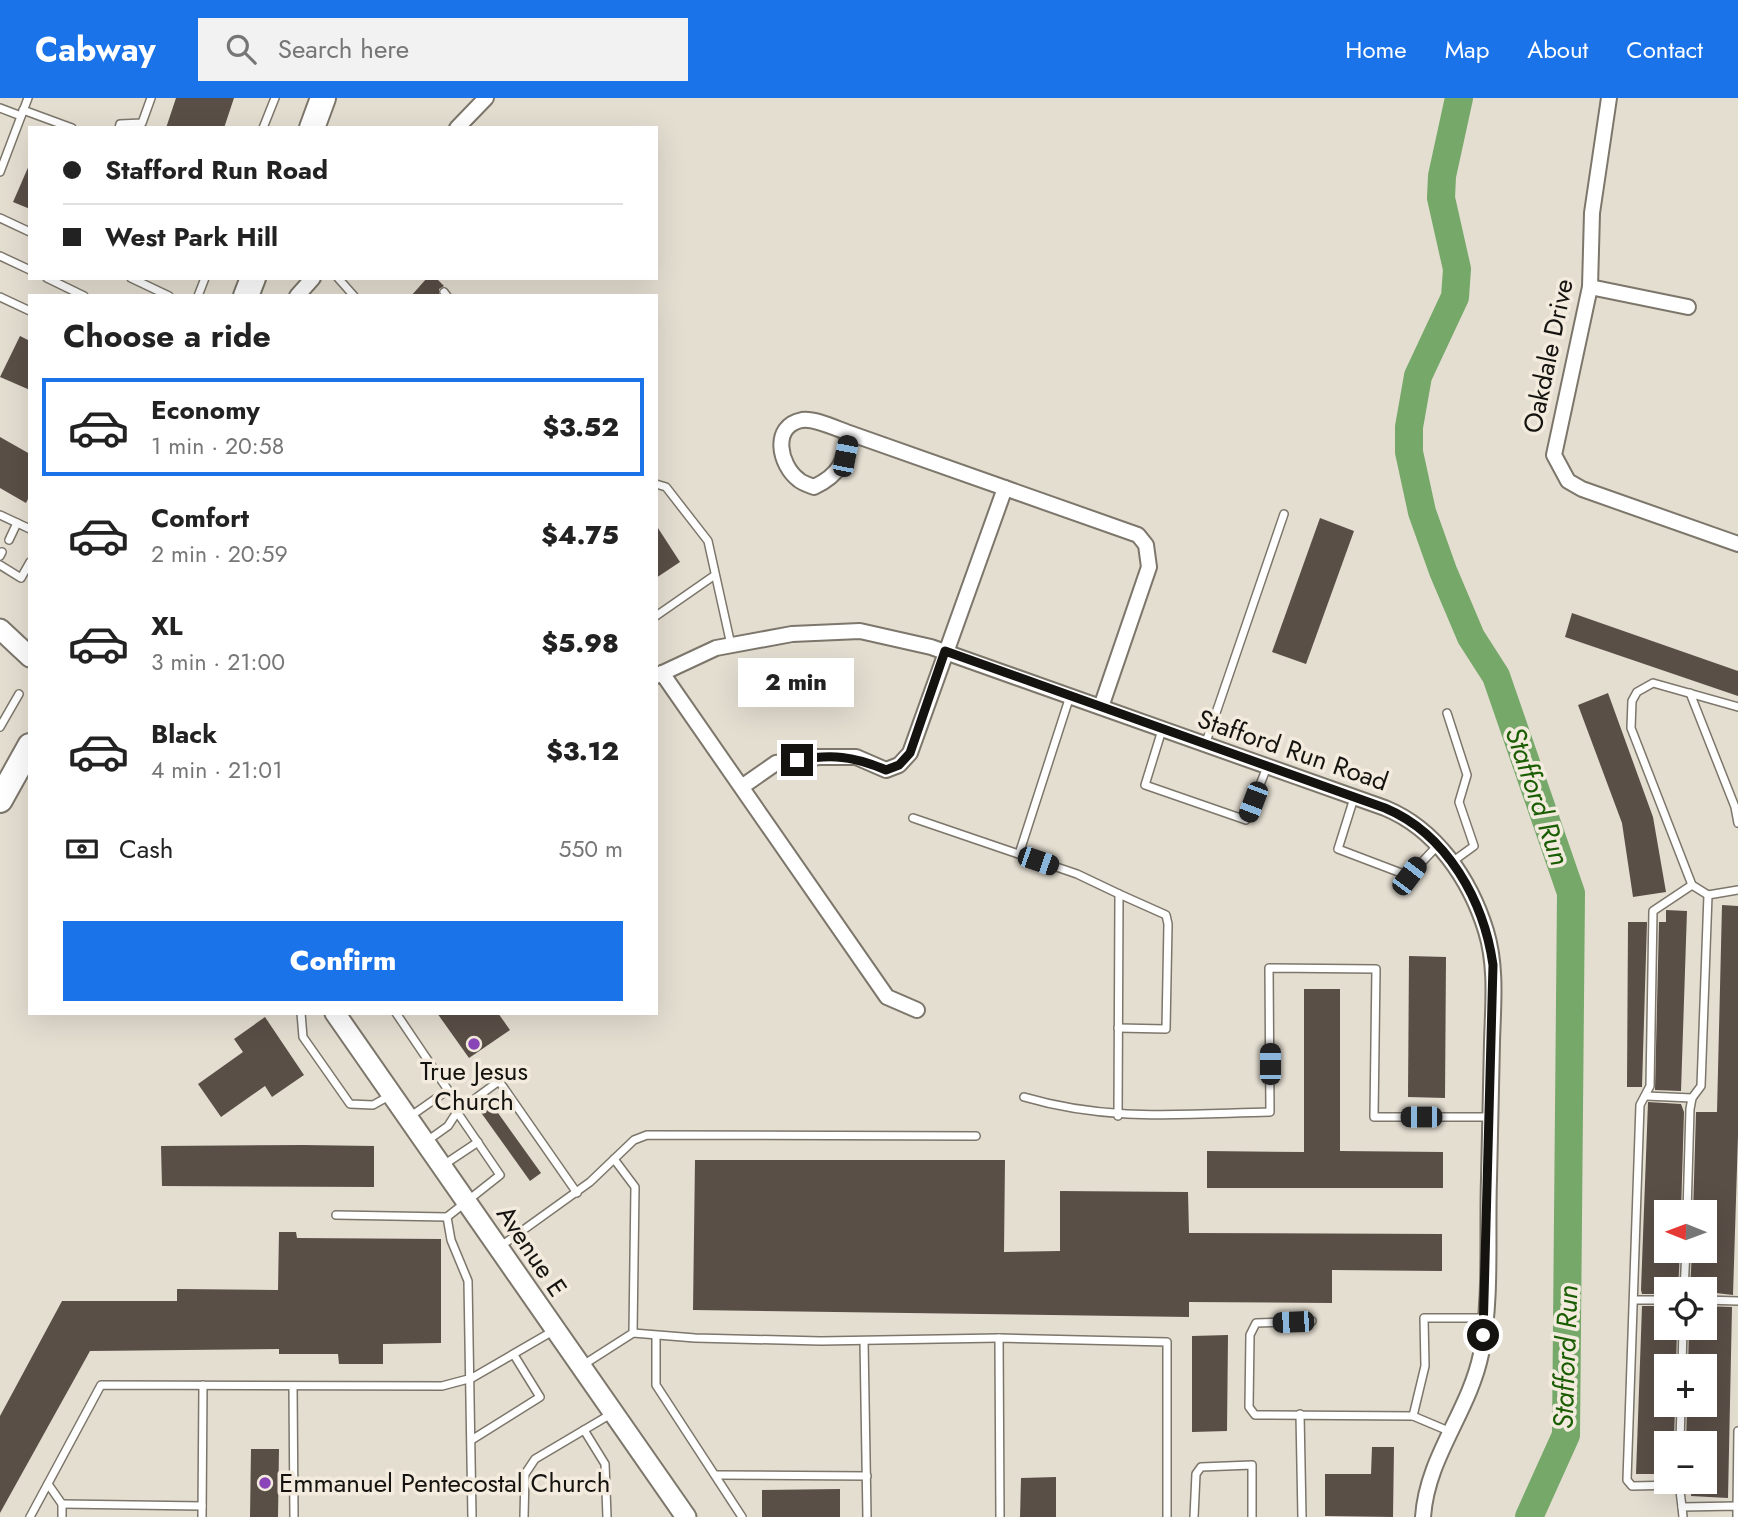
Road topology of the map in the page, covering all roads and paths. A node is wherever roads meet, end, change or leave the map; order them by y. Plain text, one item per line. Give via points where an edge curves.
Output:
1 (28, 98) edge
2 (151, 98) edge
3 (275, 98) edge
4 (323, 98) edge
5 (486, 98) edge
6 (1609, 98) edge
7 (0, 108) edge
8 (22, 113) junction
9 (65, 126) edge
10 (120, 126) edge
11 (264, 126) edge
12 (313, 126) edge
13 (459, 126) edge
14 (0, 172) edge
15 (0, 218) edge
16 (28, 231) edge
17 (0, 256) edge
18 (28, 269) edge
19 (51, 280) edge
20 (135, 280) edge
21 (311, 280) edge
22 (340, 280) edge
23 (1590, 287) junction
24 (80, 294) edge
25 (165, 294) edge
26 (299, 294) edge
27 (352, 294) edge
28 (0, 297) edge
29 (1688, 307) dead end
30 (28, 310) edge
31 (849, 433) junction
32 (658, 485) edge
33 (1005, 488) junction
34 (1284, 514) dead end
35 (0, 515) edge
36 (16, 523) junction
37 (28, 528) edge
38 (9, 540) dead end
39 (1738, 544) edge
40 (0, 565) edge
41 (28, 566) edge
42 (715, 575) junction
43 (658, 615) edge
44 (0, 629) edge
45 (731, 645) junction
46 (945, 651) junction
47 (28, 655) edge
48 (659, 674) edge
49 (1690, 693) junction
50 (19, 694) dead end
51 (1069, 696) junction
52 (1101, 707) junction
53 (1738, 707) edge
54 (1447, 713) dead end
55 (0, 727) edge
56 (1162, 730) junction
57 (1204, 746) junction
58 (28, 749) edge
59 (1267, 767) junction
60 (743, 786) junction
61 (1354, 798) junction
62 (0, 800) edge
63 (913, 818) dead end
64 (1738, 824) edge
65 (1437, 845) junction
66 (1018, 854) junction
67 (1452, 862) junction
68 (1692, 886) junction
69 (1738, 890) edge
70 (1119, 894) junction
71 (1708, 895) junction
72 (917, 1010) dead end
73 (300, 1015) edge
74 (336, 1015) edge
75 (397, 1015) edge
76 (1118, 1028) junction
77 (391, 1094) junction
78 (1646, 1096) junction
79 (1024, 1097) dead end
80 (1692, 1098) junction
81 (457, 1112) junction
82 (1118, 1116) junction
83 (1491, 1117) junction
84 (407, 1118) junction
85 (976, 1136) dead end
86 (478, 1142) junction
87 (425, 1143) junction
88 (614, 1158) junction
89 (442, 1166) junction
90 (577, 1193) junction
91 (466, 1200) junction
92 (1688, 1200) edge
93 (336, 1215) dead end
94 (447, 1217) junction
95 (498, 1247) junction
96 (1634, 1300) junction
97 (1654, 1300) edge
98 (1717, 1300) edge
99 (1738, 1301) edge
100 (1485, 1318) junction
101 (1312, 1321) dead end
102 (554, 1330) junction
103 (633, 1333) junction
104 (656, 1336) junction
105 (999, 1338) junction
106 (864, 1341) junction
107 (514, 1355) junction
108 (580, 1366) junction
109 (472, 1378) junction
110 (203, 1385) junction
111 (293, 1386) junction
112 (613, 1413) junction
113 (1300, 1415) junction
114 (1413, 1416) junction
115 (584, 1430) junction
116 (1738, 1431) edge
117 (1451, 1432) junction
118 (473, 1439) junction
119 (717, 1475) junction
120 (867, 1476) junction
121 (48, 1485) junction
122 (1654, 1485) edge
123 (1680, 1494) edge
124 (62, 1504) junction
125 (202, 1506) junction
126 (1737, 1506) edge
127 (1682, 1507) junction
128 (30, 1517) edge
129 (61, 1517) edge
130 (202, 1517) edge
131 (294, 1517) edge
132 (472, 1517) edge
133 (524, 1517) edge
134 (607, 1517) edge
135 (686, 1517) edge
136 (742, 1517) edge
137 (867, 1517) edge
138 (1000, 1517) edge
139 (1167, 1517) edge
140 (1194, 1517) edge
141 (1252, 1517) edge
142 (1302, 1517) edge
143 (1423, 1517) edge
144 (1683, 1517) edge
145 (1737, 1517) edge

1 - 8 lane
2 - 10 lane via 142,123
3 - 11 lane
4 - 12 highway
5 - 13 street
6 - 23 street, Oakdale Drive via 1592,213
7 - 8 lane
8 - 9 lane
8 - 14 lane
15 - 16 lane
17 - 18 lane
19 - 24 lane
20 - 25 lane
21 - 26 street
22 - 27 lane
23 - 29 street
23 - 39 street, Oakdale Drive via 1555,444 1559,468 1568,481 1582,489
28 - 30 lane
31 - 31 street via 805,419 790,425 780,443 785,461 798,480 814,487 833,478 845,456
31 - 33 street
32 - 42 lane via 666,487 708,541
33 - 46 street
33 - 52 street via 1138,535 1146,545 1149,567
34 - 57 lane
35 - 36 lane
36 - 37 lane
36 - 38 lane
40 - 41 lane via 22,578
42 - 43 lane
42 - 45 lane
44 - 47 street
45 - 46 street, Stafford Run Road via 792,634 860,631
45 - 48 street, Stafford Run Road
46 - 51 street, Stafford Run Road
46 - 60 street via 910,753 899,765 886,770 856,757 819,757 776,764
48 - 60 street
49 - 53 lane
49 - 64 lane
49 - 68 lane via 1646,685 1632,701 1631,712 1632,727
50 - 55 lane
51 - 52 street, Stafford Run Road
51 - 66 lane
52 - 56 street, Stafford Run Road
54 - 67 lane via 1467,775 1459,802 1474,846
56 - 57 street, Stafford Run Road
56 - 59 lane via 1146,785 1246,820
57 - 59 street, Stafford Run Road
58 - 62 highway
59 - 61 street, Stafford Run Road
60 - 72 street via 887,997
61 - 65 street, Stafford Run Road via 1403,815
61 - 65 lane via 1338,849 1409,876
63 - 66 lane
65 - 67 street, Stafford Run Road
66 - 70 lane
67 - 83 street, Stafford Run Road via 1473,898 1490,948 1494,982
68 - 71 lane
68 - 78 lane via 1653,911 1650,1086
69 - 71 lane
70 - 76 lane
70 - 76 lane via 1160,909 1168,924 1166,1029
71 - 80 lane via 1701,1086
73 - 77 lane via 303,1037 351,1104 373,1105
74 - 77 street, Avenue E
75 - 84 lane via 448,1090
76 - 82 lane
77 - 84 street, Avenue E
78 - 80 lane
78 - 96 lane via 1640,1105
79 - 82 lane
80 - 92 lane
81 - 86 lane
81 - 87 lane via 448,1126
81 - 90 lane via 499,1081
82 - 83 lane via 1270,1112 1269,968 1376,969 1374,1117
83 - 100 street, Stafford Run Road
84 - 87 street, Avenue E
85 - 88 lane via 647,1135
86 - 89 lane
86 - 91 lane via 500,1175
87 - 89 street, Avenue E
88 - 90 lane
88 - 103 lane via 635,1187
89 - 91 street, Avenue E
90 - 95 lane
91 - 94 lane
91 - 95 street, Avenue E
93 - 94 lane
94 - 109 lane via 468,1281
95 - 102 street, Avenue E
96 - 97 lane
96 - 122 lane via 1627,1480 1632,1486
98 - 99 lane
100 - 114 lane via 1424,1318 1425,1366
100 - 117 street, Stafford Run Road via 1474,1384
101 - 113 lane via 1256,1324 1250,1335 1250,1407 1255,1415
102 - 107 lane
102 - 108 street, Avenue E
103 - 104 lane
103 - 108 lane
104 - 106 lane
104 - 119 lane via 656,1385
105 - 106 lane
105 - 138 lane
105 - 139 lane via 1167,1342
106 - 120 lane
107 - 109 lane
107 - 118 lane via 540,1397
108 - 112 street, Avenue E
109 - 111 lane via 442,1386
109 - 118 lane
110 - 111 lane
110 - 121 lane via 102,1385
110 - 125 lane
111 - 131 lane
112 - 115 lane
112 - 135 street, Avenue E
113 - 114 lane
113 - 142 lane
114 - 117 lane
115 - 133 lane via 529,1467
115 - 134 lane via 605,1464
116 - 126 lane
117 - 143 street, Stafford Run Road via 1429,1475
118 - 132 lane
119 - 120 lane
119 - 136 lane
120 - 137 lane
121 - 124 lane
121 - 128 lane
123 - 127 lane
124 - 125 lane
124 - 129 lane
125 - 130 lane
126 - 127 lane
126 - 145 lane
127 - 144 lane
140 - 141 lane via 1195,1474 1201,1467 1252,1465

